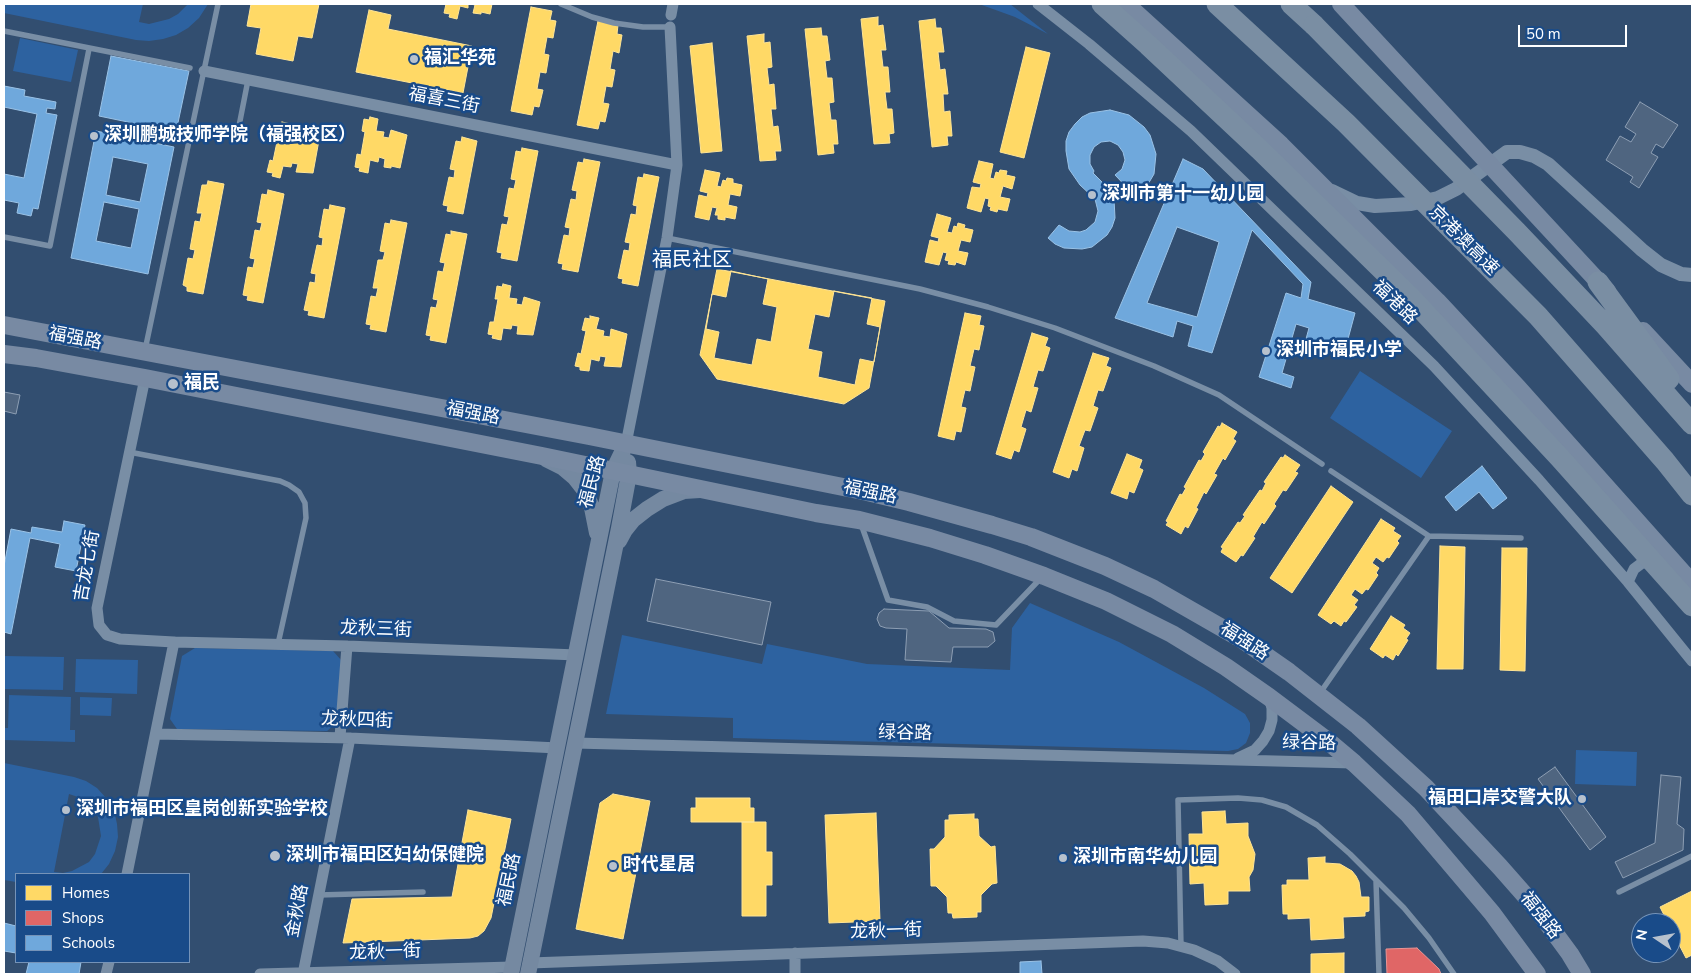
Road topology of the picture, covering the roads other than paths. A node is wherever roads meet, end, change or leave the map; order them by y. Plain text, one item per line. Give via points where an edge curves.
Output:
1 (218, 4) edge
2 (561, 4) edge
3 (1038, 4) edge
4 (1102, 4) edge
5 (1126, 4) edge
6 (1217, 4) edge
7 (1291, 4) edge
8 (1298, 4) edge
9 (1341, 4) edge
10 (1314, 25) junction
11 (670, 27) joint
12 (4, 32) edge
13 (89, 49) junction
14 (190, 68) dead end
15 (204, 71) junction
16 (248, 80) junction
17 (239, 126) dead end
18 (677, 165) junction
19 (1326, 188) junction
20 (4, 237) edge
21 (667, 238) junction
22 (1692, 276) edge
23 (1598, 282) junction
24 (4, 326) edge
25 (145, 352) junction
26 (4, 354) edge
27 (145, 378) junction
28 (1692, 384) edge
29 (1692, 412) edge
30 (1692, 424) edge
31 (626, 444) junction
32 (129, 452) junction
33 (542, 456) junction
34 (1322, 464) dead end
35 (1331, 471) dead end
36 (621, 473) junction
37 (703, 490) junction
38 (1692, 495) edge
39 (860, 520) junction
40 (1429, 536) junction
41 (1521, 538) dead end
42 (599, 544) junction
43 (614, 552) junction
44 (1654, 563) junction
45 (1044, 576) junction
46 (1628, 582) junction
47 (1692, 583) edge
48 (1692, 606) edge
49 (174, 642) junction
50 (278, 644) junction
51 (347, 646) junction
52 (576, 655) junction
53 (1692, 661) edge
54 (1318, 694) junction
55 (1269, 697) junction
56 (156, 734) junction
57 (345, 738) junction
58 (575, 743) junction
59 (558, 748) junction
60 (1234, 760) junction
61 (1354, 763) junction
62 (1692, 856) edge
63 (127, 873) edge
64 (1376, 881) junction
65 (423, 892) dead end
66 (1619, 892) dead end
67 (319, 895) junction
68 (1181, 946) junction
69 (795, 953) junction
70 (529, 969) edge
71 (512, 971) edge
72 (386, 972) edge
73 (260, 974) edge
74 (304, 974) edge
75 (795, 974) edge
76 (1235, 974) edge
77 (1379, 974) edge
78 (1454, 974) edge
79 (1537, 974) edge
80 (1582, 974) edge

1 - 15 lane
2 - 11 lane via 614,23
3 - 46 street, 福港路 via 1191,131 1434,366
4 - 44 highway via 1252,142 1411,298
5 - 19 main road
6 - 38 highway, 京港澳高速, bridge via 1346,123 1538,316
7 - 10 highway
8 - 10 highway
9 - 23 main road, bridge
10 - 30 highway, bridge via 1592,312
11 - 18 street
12 - 13 lane
13 - 14 lane
13 - 20 lane via 50,246
15 - 16 street, 福喜三街
15 - 25 lane
16 - 17 lane
16 - 18 street, 福喜三街
18 - 21 street
19 - 22 street via 1356,203 1375,206 1411,204 1438,198 1507,152 1520,152 1548,164 1661,265
19 - 47 main road via 1499,367
21 - 31 street
21 - 34 lane via 920,289 1056,328 1219,396
23 - 28 main road, bridge
23 - 29 highway, bridge
24 - 25 main road, 福强路
25 - 31 main road, 福强路
26 - 27 main road, 福强路
27 - 32 street, 吉龙七街
27 - 33 main road, 福强路
31 - 36 main road, 福民路
31 - 54 main road, 福强路 via 909,502 1057,547 1138,581 1199,613
32 - 49 street, 吉龙七街 via 99,596 98,618 103,631 113,637
32 - 50 lane via 280,481 299,492 305,503 306,518
33 - 36 main road, 福强路
33 - 42 main road via 562,467 586,492
35 - 40 lane
36 - 37 main road, 福强路
36 - 42 main road, 福民路
36 - 43 main road, 福民路
37 - 39 main road, 福强路
37 - 43 main road via 684,491 647,509 624,530
39 - 45 main road, 福强路 via 930,538
39 - 45 lane via 888,600 927,607 954,621 996,626
40 - 41 lane
40 - 54 lane
42 - 52 main road, 福民路
43 - 58 main road, 福民路
44 - 46 street via 1642,563 1634,569
44 - 48 highway
45 - 55 main road, 福强路 via 1106,601 1172,634
46 - 53 street, 福港路
49 - 50 street, 龙秋三街
49 - 56 street
50 - 51 street, 龙秋三街
51 - 52 street, 龙秋三街
51 - 57 street, 金秋路
52 - 59 main road, 福民路
54 - 80 main road, 福强路 via 1395,759 1446,809 1537,909
55 - 60 street, 绿谷路 via 1272,708 1269,731 1255,750
55 - 61 main road, 福强路
56 - 57 street, 龙秋四街
56 - 63 street
57 - 59 street, 龙秋四街
57 - 67 street, 金秋路
58 - 60 street, 绿谷路
58 - 70 main road, 福民路
59 - 71 main road, 福民路
60 - 61 street, 绿谷路
61 - 79 main road, 福强路 via 1414,821 1492,913
62 - 66 lane
64 - 68 lane via 1318,824 1286,807 1238,798 1178,800
64 - 77 lane
64 - 78 lane via 1404,908
65 - 67 lane
67 - 74 street, 金秋路
68 - 69 street, 龙秋一街 via 1127,941
68 - 76 street, 龙秋一街 via 1208,956
69 - 70 street, 龙秋一街
69 - 75 street
71 - 72 street, 龙秋一街
72 - 74 street, 龙秋一街
73 - 74 street, 龙秋一街

